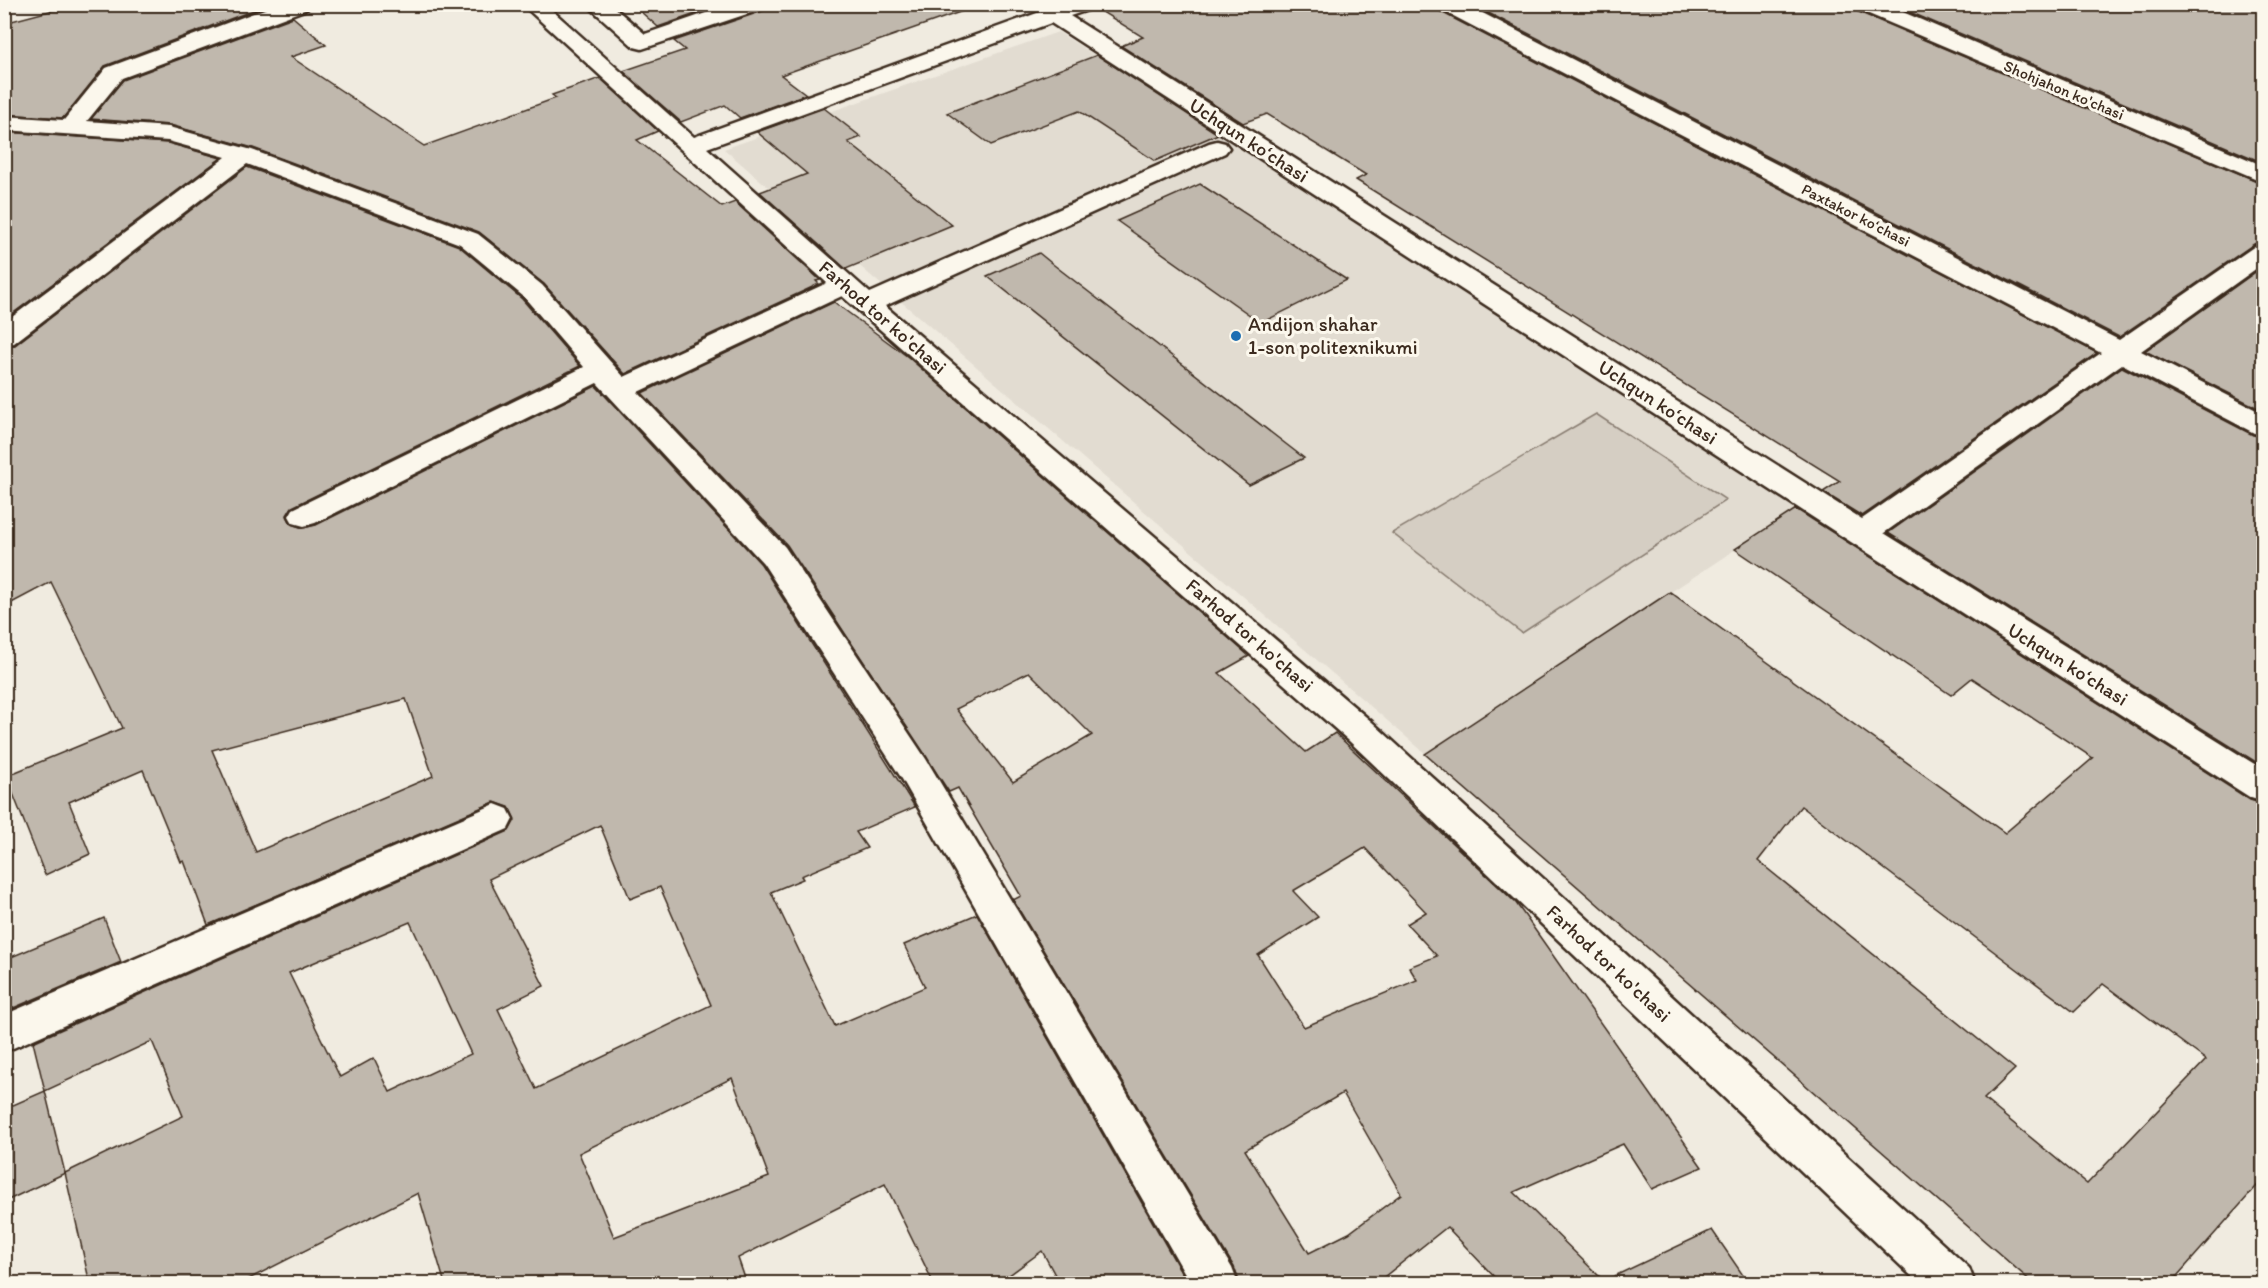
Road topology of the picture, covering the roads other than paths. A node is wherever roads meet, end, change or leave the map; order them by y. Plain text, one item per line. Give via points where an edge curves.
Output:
1 (299, 4) edge
2 (532, 4) edge
3 (596, 4) edge
4 (754, 4) edge
5 (1083, 4) edge
6 (1448, 4) edge
7 (1865, 4) edge
8 (1054, 15) junction
9 (4, 123) edge
10 (71, 126) junction
11 (691, 146) junction
12 (1217, 148) dead end
13 (244, 155) junction
14 (2264, 175) edge
15 (2264, 251) edge
16 (856, 294) junction
17 (4, 337) edge
18 (2121, 352) junction
19 (610, 380) junction
20 (2264, 426) edge
21 (304, 516) dead end
22 (1863, 534) junction
23 (2264, 788) edge
24 (495, 819) dead end
25 (4, 1034) edge
26 (1216, 1284) edge
27 (1953, 1284) edge

1 - 10 street via 114,74
2 - 11 street, Farhod tor ko'chasi
3 - 4 street via 642,42
5 - 8 street
6 - 18 street, Paxtakor koʻchasi
7 - 14 street, Shohjahon ko'chasi
8 - 11 street
8 - 22 street, Uchqun koʻchasi
9 - 10 street
10 - 13 street via 169,134
11 - 16 street, Farhod tor ko'chasi
12 - 16 street via 1065,214
13 - 17 street
13 - 19 street via 469,239 533,291
15 - 18 street
16 - 19 street
16 - 27 street, Farhod tor ko'chasi via 1360,731
18 - 20 street, Paxtakor koʻchasi
18 - 22 street
19 - 21 street
19 - 26 street via 774,555 914,769
22 - 23 street, Uchqun koʻchasi
24 - 25 street

